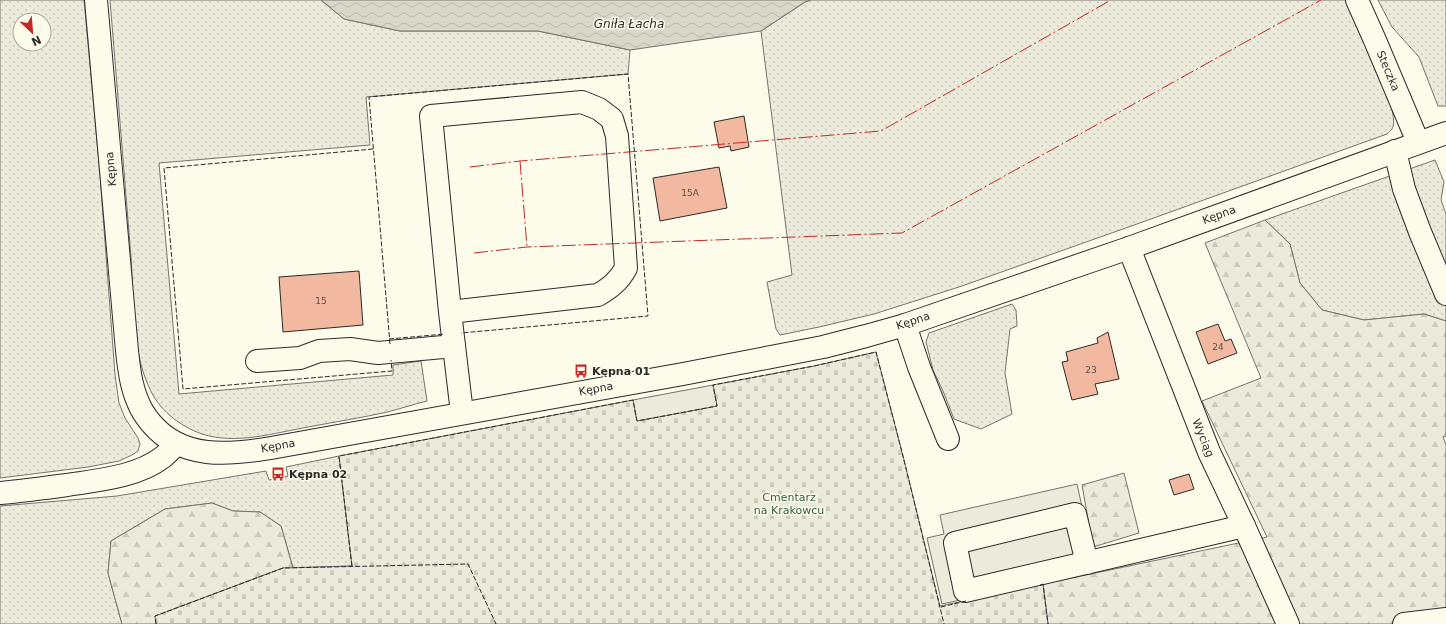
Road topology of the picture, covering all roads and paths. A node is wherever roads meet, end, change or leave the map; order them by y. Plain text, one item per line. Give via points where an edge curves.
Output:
1 (96, 0) edge
2 (1357, 0) edge
3 (1446, 133) edge
4 (1418, 142) junction
5 (1395, 151) junction
6 (1129, 248) junction
7 (1446, 294) edge
8 (450, 312) junction
9 (905, 324) junction
10 (454, 346) junction
11 (257, 361) dead end
12 (462, 413) junction
13 (948, 439) dead end
14 (176, 444) junction
15 (0, 493) edge
16 (1244, 526) junction
17 (1087, 563) junction
18 (1446, 619) edge
19 (1288, 624) edge
20 (1404, 624) edge

1 - 14 street, Kępna via 130,372 138,404 145,416
2 - 4 street, Steczka
3 - 4 street, Kępna
4 - 5 street, Kępna
5 - 6 street, Kępna
5 - 7 street via 1404,189
6 - 9 street, Kępna
6 - 16 street, Wyciąg via 1209,452
8 - 8 street via 432,116 582,102 599,109 612,119 617,136 626,268 620,279 598,295
8 - 10 street
9 - 12 street, Kępna via 824,347
9 - 13 street
10 - 11 street via 378,353 350,349 319,351 300,358
10 - 12 street
12 - 14 street, Kępna via 240,452 206,452
14 - 15 street via 163,457 127,474 22,492
16 - 17 street
16 - 19 street, Wyciąg
17 - 17 street via 965,591 955,543 1075,514
18 - 20 street

